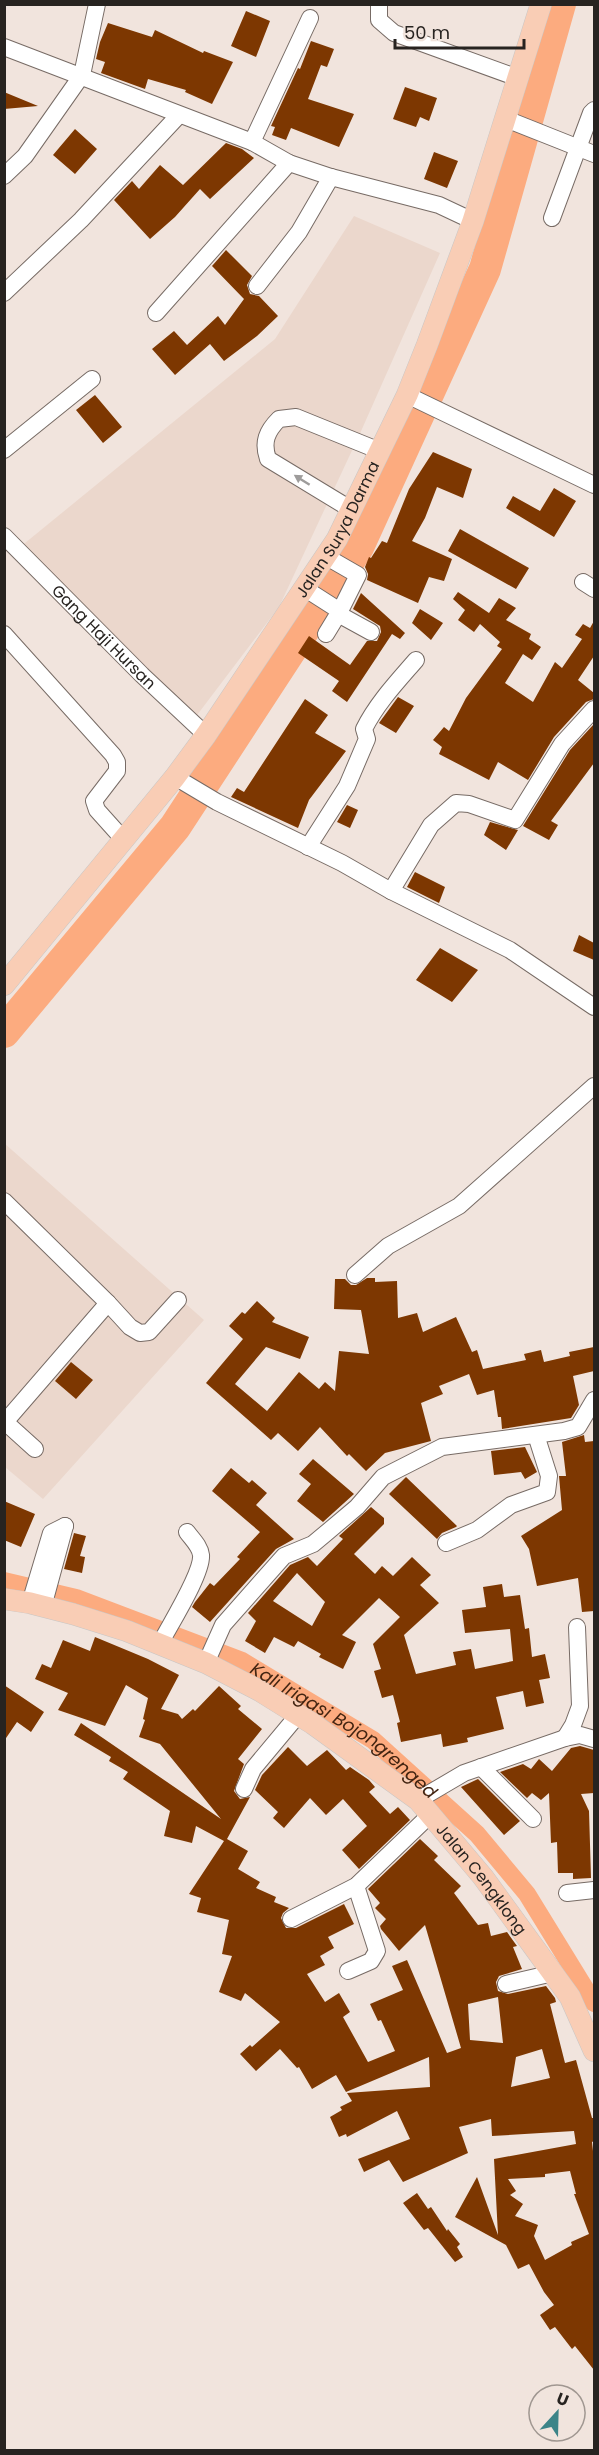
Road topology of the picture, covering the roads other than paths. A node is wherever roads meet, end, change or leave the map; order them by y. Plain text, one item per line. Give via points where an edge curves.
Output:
1 (97, 4) edge
2 (379, 4) edge
3 (541, 4) edge
4 (310, 18) dead end
5 (4, 47) edge
6 (82, 75) junction
7 (518, 78) junction
8 (594, 110) edge
9 (179, 115) junction
10 (515, 123) junction
11 (252, 142) junction
12 (578, 148) junction
13 (594, 154) edge
14 (289, 163) junction
15 (4, 176) edge
16 (332, 177) junction
17 (552, 218) dead end
18 (473, 221) junction
19 (257, 286) dead end
20 (4, 292) edge
21 (156, 313) dead end
22 (92, 379) dead end
23 (412, 397) junction
24 (4, 450) edge
25 (380, 451) junction
26 (594, 485) edge
27 (352, 510) junction
28 (4, 536) edge
29 (330, 558) junction
30 (309, 592) junction
31 (338, 611) junction
32 (371, 632) dead end
33 (4, 634) edge
34 (326, 634) dead end
35 (416, 660) dead end
36 (594, 709) edge
37 (206, 735) junction
38 (182, 782) junction
39 (123, 839) junction
40 (308, 847) junction
41 (391, 891) junction
42 (4, 985) edge
43 (594, 1007) edge
44 (594, 1086) edge
45 (4, 1201) edge
46 (355, 1275) dead end
47 (178, 1300) dead end
48 (108, 1302) junction
49 (594, 1400) edge
50 (5, 1422) edge
51 (536, 1435) junction
52 (35, 1449) dead end
53 (187, 1532) dead end
54 (446, 1543) dead end
55 (51, 1549) dead end
56 (4, 1599) edge
57 (37, 1599) junction
58 (577, 1627) dead end
59 (162, 1641) junction
60 (207, 1658) junction
61 (298, 1715) junction
62 (565, 1738) junction
63 (593, 1739) edge
64 (481, 1767) junction
65 (244, 1789) dead end
66 (426, 1803) junction
67 (533, 1819) dead end
68 (356, 1886) junction
69 (594, 1890) edge
70 (567, 1893) dead end
71 (291, 1919) dead end
72 (348, 1971) dead end
73 (553, 1972) junction
74 (507, 1984) dead end
75 (594, 2051) edge

1 - 6 street
2 - 7 street via 379,20 394,33
3 - 7 main road, Jalan Surya Darma
4 - 11 street
5 - 6 street
6 - 9 street
6 - 15 street via 25,156
7 - 10 main road, Jalan Surya Darma
8 - 12 street
9 - 11 street
9 - 20 street via 81,220
10 - 12 street
10 - 18 main road, Jalan Surya Darma
11 - 14 street
12 - 13 street
12 - 17 street
14 - 16 street
14 - 21 street
16 - 18 street via 439,205
16 - 19 street via 299,232
18 - 23 main road, Jalan Surya Darma
22 - 24 street
23 - 25 main road, Jalan Surya Darma
23 - 26 street
25 - 27 main road, Jalan Surya Darma
27 -> 25 street via 268,459 264,447 269,430 279,419 296,417
27 - 29 main road, Jalan Surya Darma
28 - 37 street, Gang Haji Hursan
29 - 30 main road, Jalan Surya Darma
29 - 31 street via 358,575
30 - 31 street
30 - 37 main road, Jalan Surya Darma
31 - 32 street
31 - 34 street
33 - 39 street via 113,755 117,771 94,801 97,810
35 - 40 street via 370,717 364,729 367,739 347,786
36 - 41 street via 562,744 515,820 456,803 431,825
37 - 38 main road, Jalan Surya Darma
38 - 39 main road, Jalan Surya Darma
38 - 40 street
39 - 42 main road, Jalan Surya Darma
40 - 41 street
41 - 43 street via 510,950
44 - 46 street via 459,1206 388,1246
45 - 48 street
47 - 48 street via 149,1332 140,1333
48 - 50 street
49 - 51 street via 578,1427
50 - 52 street
51 - 54 street via 549,1476 547,1492 511,1505 477,1530
51 - 60 street via 442,1447 383,1477 357,1507 313,1544 284,1556 224,1625
53 - 59 street via 201,1553 201,1562
55 - 57 street
56 - 57 main road, Jalan Cengklong
57 - 59 main road, Jalan Cengklong
58 - 62 street via 580,1706
59 - 60 main road, Jalan Cengklong
60 - 61 main road, Jalan Cengklong
61 - 65 street via 253,1769
61 - 66 main road, Jalan Cengklong
62 - 63 street via 580,1735
62 - 64 street
64 - 66 street via 464,1773
64 - 67 street
66 - 68 street
66 - 73 main road, Jalan Cengklong
68 - 71 street
68 - 72 street via 377,1951 371,1960
69 - 70 street
73 - 74 street
73 - 75 main road, Jalan Cengklong via 570,1997

